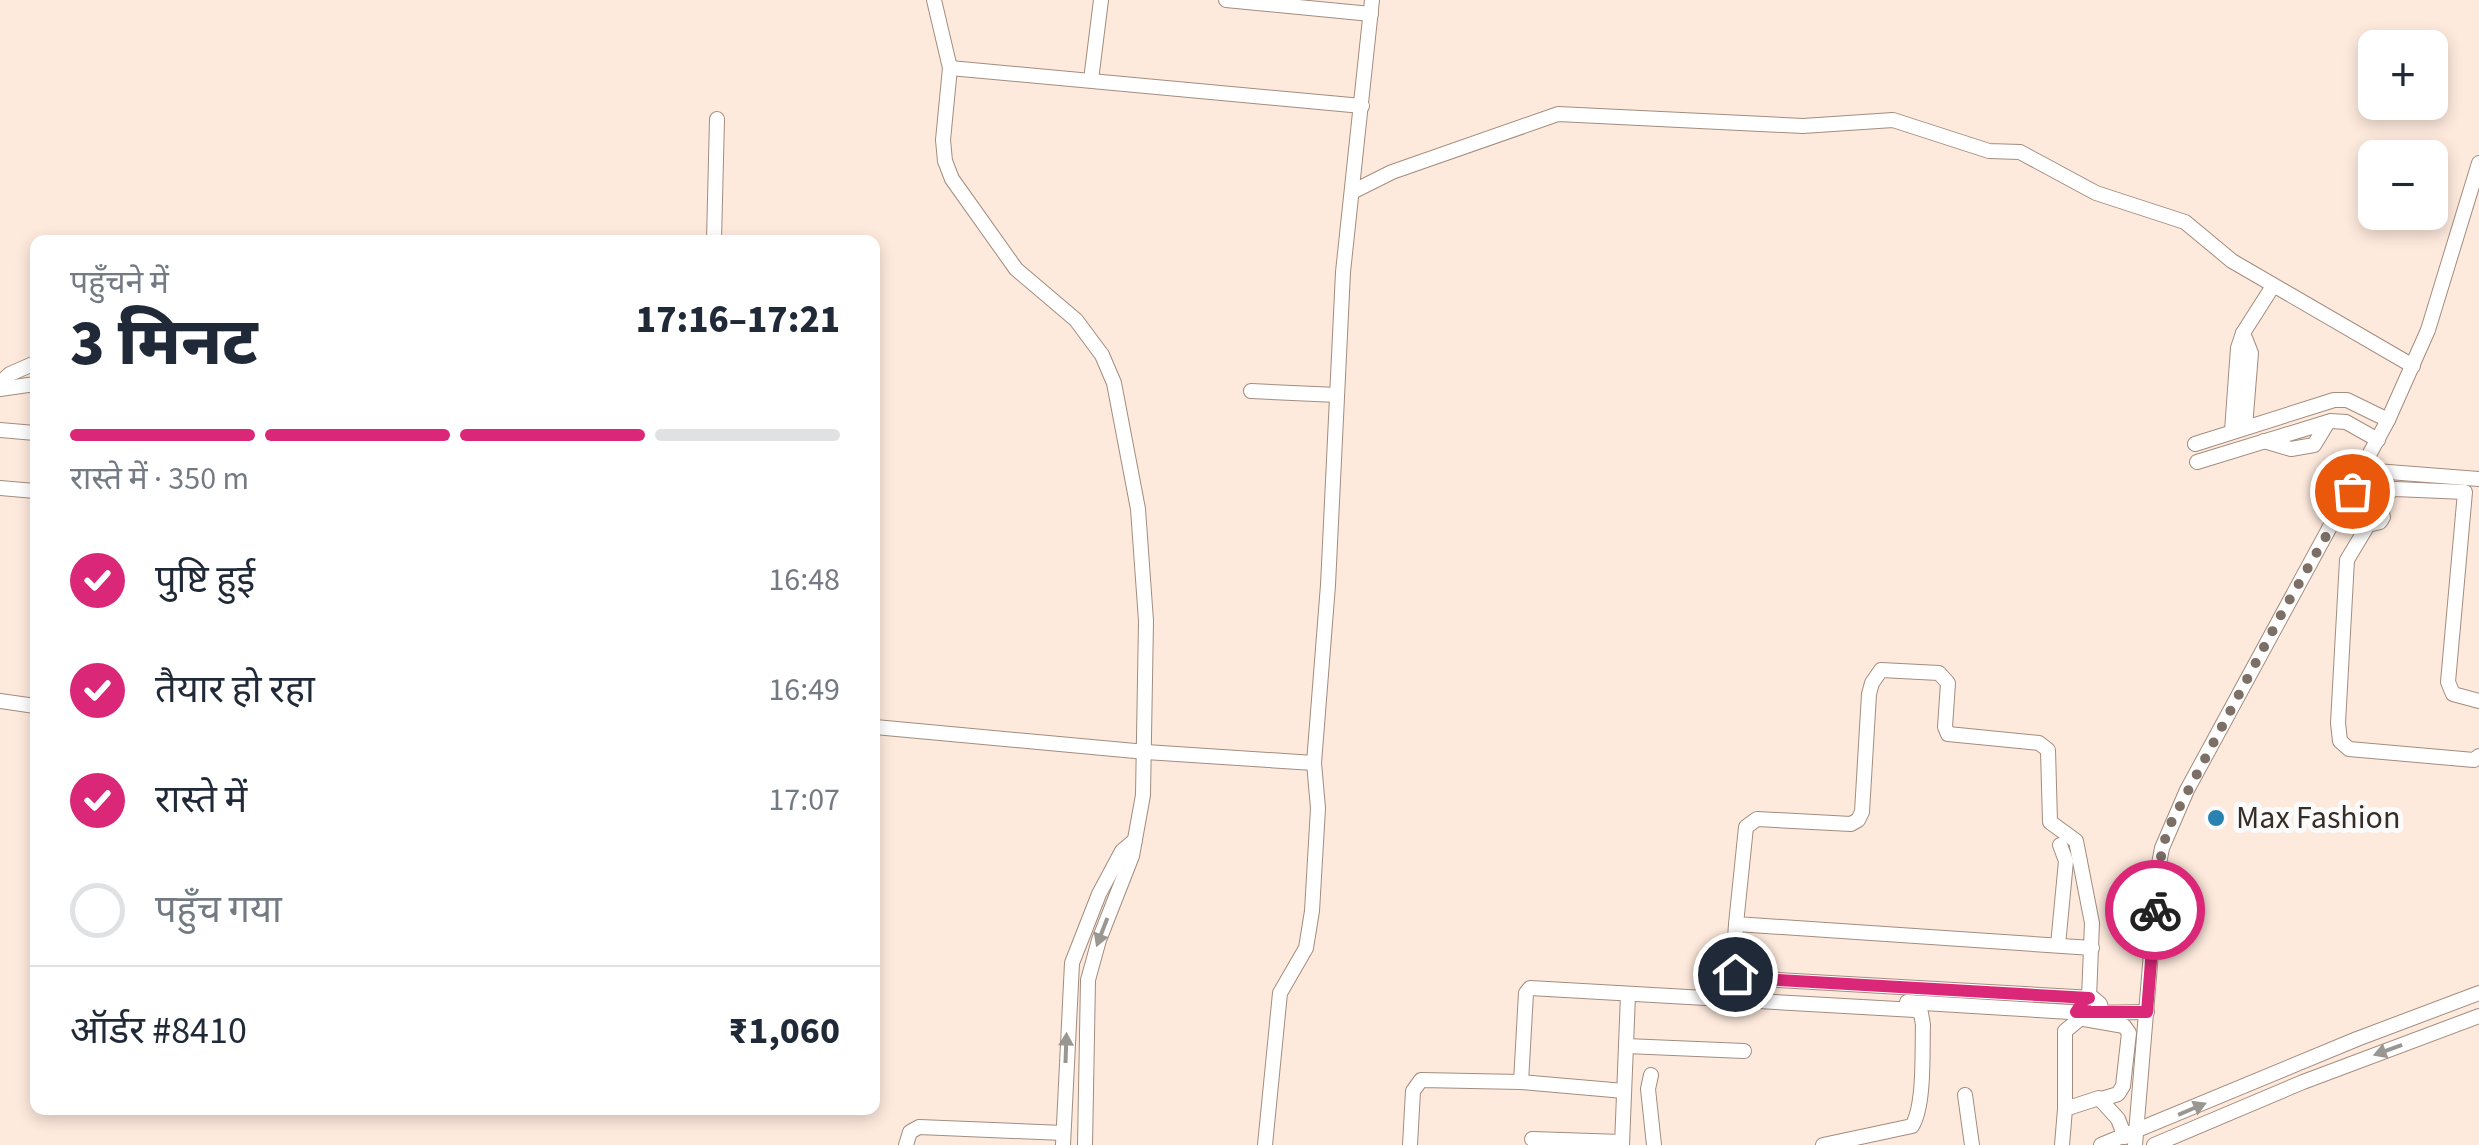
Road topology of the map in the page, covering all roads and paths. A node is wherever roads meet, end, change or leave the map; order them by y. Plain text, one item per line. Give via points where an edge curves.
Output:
1 (934, 0) edge
2 (1101, 0) edge
3 (1226, 0) edge
4 (1372, 7) edge
5 (950, 68) junction
6 (1091, 80) junction
7 (1362, 106) junction
8 (717, 119) dead end
9 (2479, 162) edge
10 (1352, 192) junction
11 (714, 235) edge
12 (2273, 286) junction
13 (30, 365) edge
14 (2413, 366) junction
15 (30, 384) edge
16 (0, 386) edge
17 (1251, 391) dead end
18 (1337, 396) junction
19 (2342, 399) junction
20 (2388, 420) junction
21 (2334, 421) junction
22 (2245, 427) junction
23 (0, 430) edge
24 (30, 433) edge
25 (2264, 440) junction
26 (2378, 440) junction
27 (2196, 444) dead end
28 (2197, 462) dead end
29 (2363, 470) junction
30 (2479, 479) edge
31 (0, 488) edge
32 (30, 491) edge
33 (2352, 491) junction
34 (2472, 493) edge
35 (2379, 505) junction
36 (2342, 510) junction
37 (2368, 525) junction
38 (2479, 701) edge
39 (0, 702) edge
40 (30, 705) edge
41 (880, 727) edge
42 (1146, 752) junction
43 (2479, 756) edge
44 (1314, 763) junction
45 (1135, 840) junction
46 (2060, 846) dead end
47 (1736, 924) junction
48 (2058, 945) junction
49 (2092, 948) junction
50 (2479, 993) edge
51 (1628, 994) junction
52 (1896, 1002) dead end
53 (2087, 1011) junction
54 (2147, 1012) junction
55 (2479, 1016) edge
56 (1626, 1046) junction
57 (1744, 1051) dead end
58 (1651, 1075) dead end
59 (1521, 1082) junction
60 (1624, 1091) junction
61 (1965, 1095) dead end
62 (2102, 1099) junction
63 (2064, 1109) junction
64 (1532, 1138) dead end
65 (2132, 1138) edge
66 (1063, 1139) edge
67 (1622, 1143) edge
68 (906, 1145) edge
69 (1086, 1145) edge
70 (1265, 1145) edge
71 (1410, 1145) edge
72 (1654, 1145) edge
73 (1823, 1145) edge
74 (1972, 1145) edge
75 (2062, 1145) edge
76 (2102, 1145) edge
77 (2154, 1145) edge

1 - 5 street
2 - 6 street
3 - 4 street
4 - 7 street
5 - 6 street
5 - 42 street via 943,140 952,179 1016,269 1076,320 1114,383 1138,509
6 - 7 street
7 - 10 street
8 - 11 street
9 - 14 street
10 - 12 street via 1558,114 1803,126 1893,120 1989,151 2020,152 2096,192 2185,222
10 - 18 street
12 - 14 street
12 - 22 street via 2238,348
13 - 16 street
14 - 20 street
15 - 16 street
17 - 18 street
18 - 44 street
19 - 20 street
19 - 21 street
19 - 22 street
20 - 26 street
21 - 25 street
21 - 26 street
22 - 25 street
22 - 27 street
23 - 24 street
25 - 28 street
26 - 29 street
29 - 30 street
29 - 33 street
31 - 32 street
33 - 35 street
33 - 36 street
34 - 35 street via 2395,489
34 - 38 street via 2448,682 2453,694
35 - 37 street via 2383,517
36 - 37 street
36 - 54 street via 2170,825 2158,869
37 - 43 street via 2347,560 2340,741 2349,749
39 - 40 street
41 - 42 street
42 - 44 street
42 - 45 street
44 - 70 street via 1318,808 1310,931 1280,994
66 -> 45 street via 1072,963 1098,894
45 -> 69 street via 1088,980
46 - 48 street via 2066,854
47 - 48 street
47 - 49 street via 1748,824 1858,820 1872,682 1884,670 1935,671 1948,684 1948,734 2039,743 2048,750 2050,822 2076,841
47 - 53 street via 1733,969 1744,978
48 - 49 street
49 - 53 street
65 -> 50 street
51 - 56 street
51 - 59 street via 1528,990
51 - 73 street via 1921,1013 1912,1126
52 - 53 street
53 - 54 street
53 - 62 street via 2129,1034 2121,1092
53 - 63 street via 2065,1031
54 - 65 street
55 -> 77 street
56 - 57 street
56 - 60 street
58 - 72 street
59 - 60 street
59 - 71 street via 1422,1080 1414,1091
60 - 67 street
61 - 74 street
62 - 63 street
62 - 65 street
63 - 75 street
64 - 67 street
65 - 76 street
66 - 68 street via 920,1127

